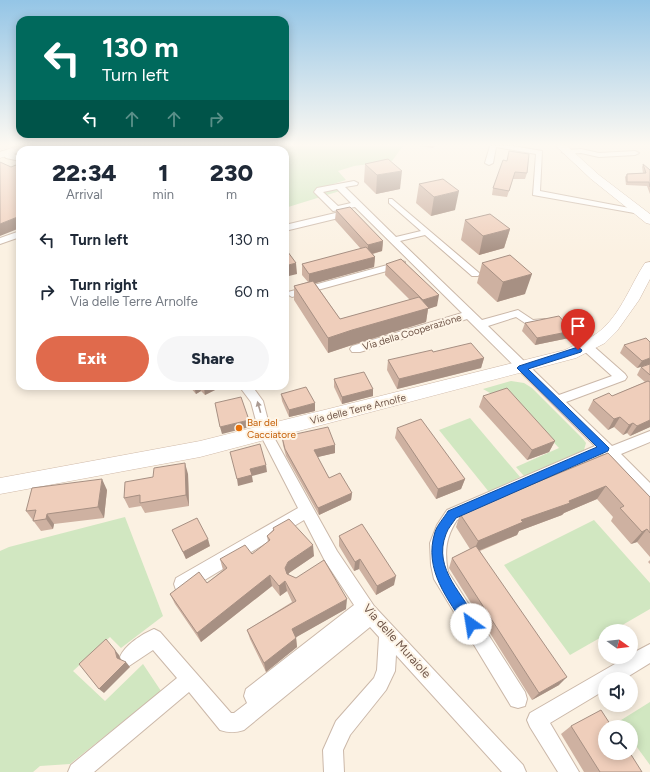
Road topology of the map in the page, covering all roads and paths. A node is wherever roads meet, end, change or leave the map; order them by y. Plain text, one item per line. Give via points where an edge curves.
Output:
1 (537, 182) edge
2 (601, 182) edge
3 (354, 183) dead end
4 (339, 186) junction
5 (392, 201) dead end
6 (360, 207) junction
7 (647, 217) edge
8 (289, 227) edge
9 (426, 232) junction
10 (16, 236) edge
11 (394, 240) junction
12 (0, 242) edge
13 (414, 261) junction
14 (648, 273) edge
15 (475, 274) dead end
16 (292, 294) dead end
17 (468, 315) junction
18 (541, 321) edge
19 (479, 325) junction
20 (586, 346) junction
21 (356, 349) dead end
22 (522, 368) junction
23 (248, 390) edge
24 (556, 401) junction
25 (265, 432) junction
26 (650, 436) edge
27 (607, 450) junction
28 (0, 486) edge
29 (650, 492) edge
30 (307, 510) junction
31 (182, 584) edge
32 (368, 611) junction
33 (388, 633) junction
34 (650, 653) edge
35 (129, 657) dead end
36 (618, 672) edge
37 (189, 680) junction
38 (598, 684) edge
39 (253, 696) dead end
40 (518, 700) dead end
41 (78, 772) edge
42 (334, 772) edge
43 (516, 772) edge
44 (569, 772) edge

1 - 7 street via 536,193
2 - 7 street
3 - 4 street
4 - 6 street, Via della Cooperazione
4 - 6 street via 318,192 336,209
5 - 9 street
6 - 8 street
6 - 11 street, Via della Cooperazione
9 - 11 street
9 - 15 street
10 - 12 street
11 - 13 street, Via della Cooperazione
13 - 16 street
13 - 17 street, Via della Cooperazione
14 - 20 street, Via delle Terre Arnolfe via 612,328
17 - 19 street, Via della Cooperazione
17 - 21 street, Via della Cooperazione
18 - 19 street via 531,324 518,313
19 - 22 street, Via della Cooperazione
20 - 22 street, Via delle Terre Arnolfe via 570,354
20 - 24 street via 621,377
22 - 24 street, Via della Cooperazione
22 - 25 street, Via delle Terre Arnolfe
25 -> 23 street, Via delle Muraiole via 257,401
24 - 27 street, Via della Cooperazione
25 - 28 street, Via delle Terre Arnolfe via 172,455
25 - 30 street, Via delle Muraiole
26 - 27 street
27 - 29 street, Via della Cooperazione
27 - 40 street via 452,515 440,532 436,554 440,574
30 - 31 street
30 - 32 street, Via delle Muraiole via 325,560
32 - 33 street, Via delle Muraiole
32 - 37 street via 237,723 227,723
32 - 39 street
33 - 42 street via 386,672 380,684 343,728 333,750
33 - 43 street, Via delle Muraiole
34 - 36 street
35 - 37 street via 154,638
37 - 41 street
38 - 44 street via 537,720

